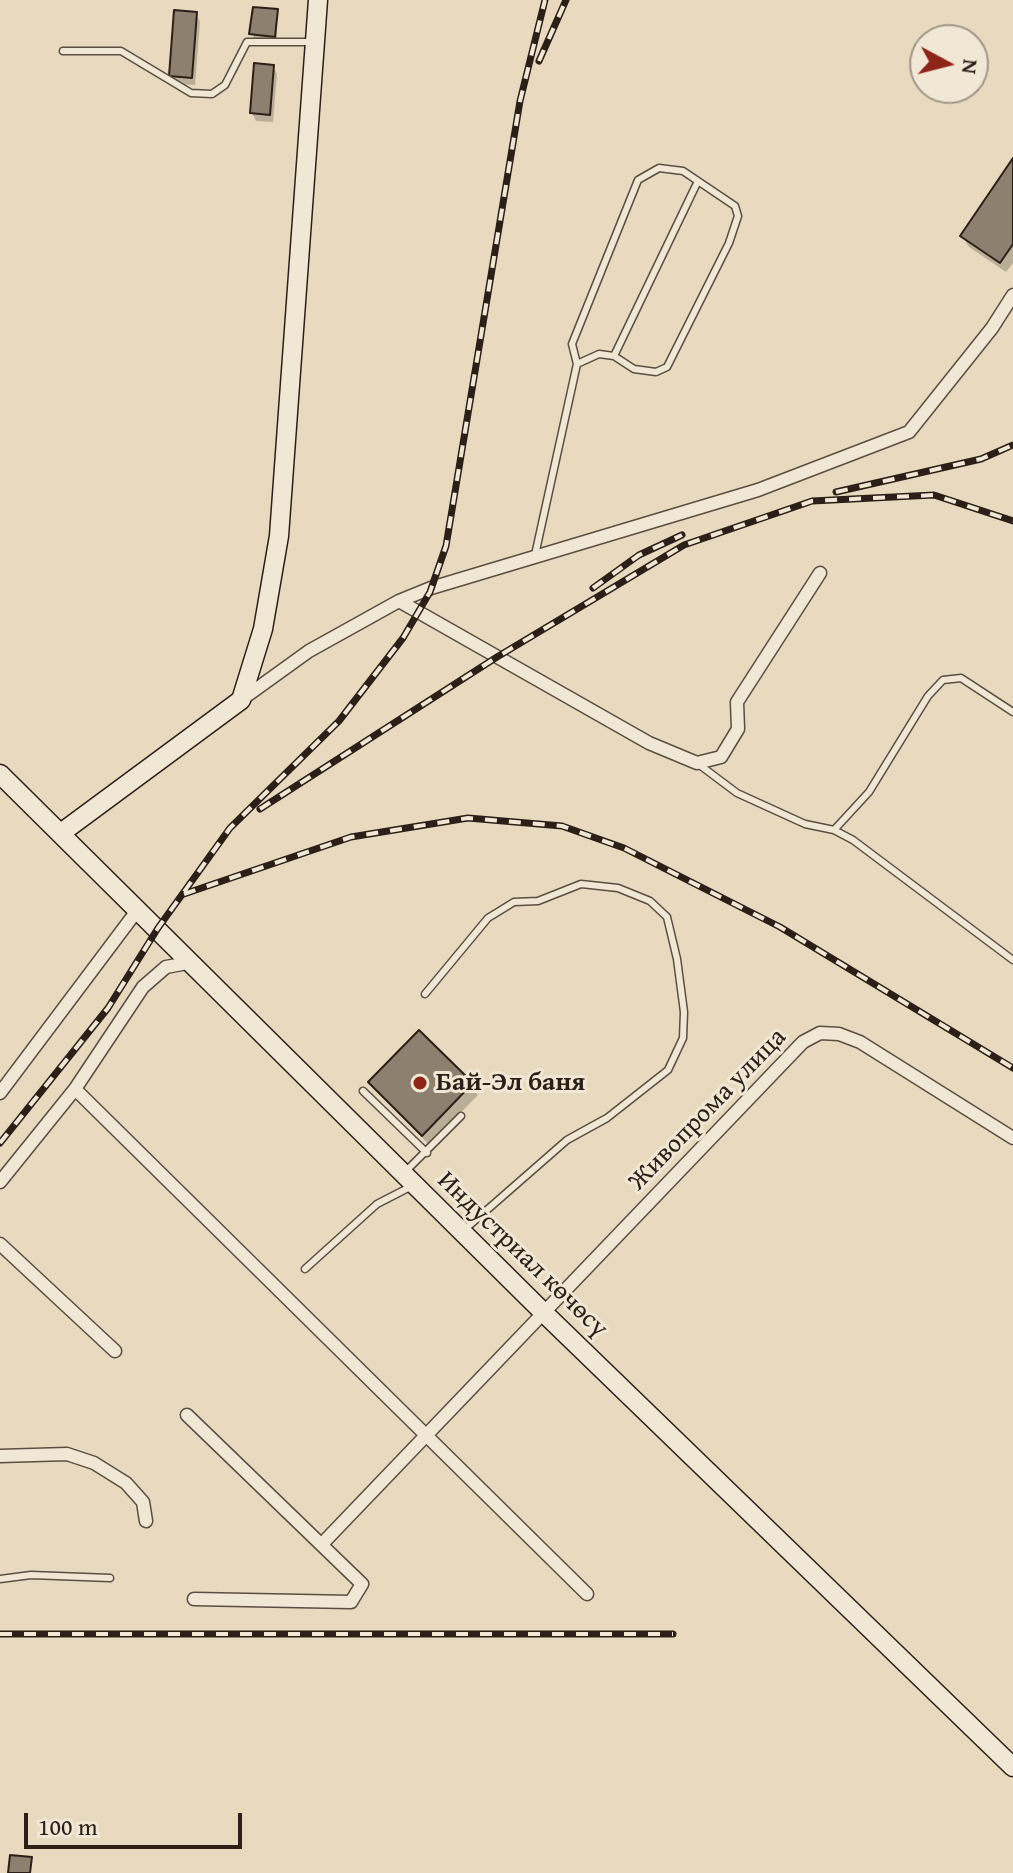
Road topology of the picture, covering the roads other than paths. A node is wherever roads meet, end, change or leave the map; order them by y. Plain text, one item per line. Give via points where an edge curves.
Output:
1 (318, 0) edge
2 (315, 42) junction
3 (63, 51) dead end
4 (698, 181) junction
5 (1013, 295) edge
6 (614, 356) junction
7 (577, 364) junction
8 (535, 555) junction
9 (820, 573) dead end
10 (399, 601) junction
11 (241, 700) junction
12 (1013, 712) edge
13 (697, 763) junction
14 (0, 774) edge
15 (834, 830) junction
16 (61, 833) junction
17 (139, 908) junction
18 (1013, 960) edge
19 (193, 962) junction
20 (425, 994) dead end
21 (75, 1089) junction
22 (363, 1091) dead end
23 (0, 1093) edge
24 (461, 1116) dead end
25 (1013, 1138) edge
26 (427, 1153) junction
27 (408, 1180) junction
28 (0, 1182) edge
29 (461, 1232) junction
30 (0, 1244) edge
31 (305, 1269) dead end
32 (544, 1313) junction
33 (115, 1351) dead end
34 (187, 1415) dead end
35 (426, 1436) junction
36 (0, 1456) edge
37 (146, 1521) dead end
38 (322, 1544) junction
39 (110, 1578) dead end
40 (0, 1579) edge
41 (587, 1594) dead end
42 (194, 1599) dead end
43 (1013, 1767) edge

1 - 2 main road
2 - 3 lane via 247,42 225,85 212,94 191,93 121,51
2 - 11 main road via 279,536 263,629
4 - 6 lane
4 - 6 lane via 735,206 738,216 729,243 667,367 656,372 634,369
4 - 7 lane via 683,171 659,168 638,180 572,344
5 - 8 street via 909,432 758,490
6 - 7 lane via 599,354
7 - 8 lane
8 - 10 street
9 - 13 street via 737,702 738,729 721,757
10 - 11 street via 309,651
10 - 13 street via 649,743
11 - 16 main road
12 - 15 lane via 961,678 943,680 869,792
13 - 15 lane via 737,793 805,824
14 - 16 main road, Индустриал көчөсү
15 - 18 lane
16 - 17 main road, Индустриал көчөсү
17 - 19 main road, Индустриал көчөсү
17 - 23 street
19 - 21 street via 166,967 143,987
19 - 27 main road, Индустриал көчөсү
20 - 29 lane via 488,918 514,902 538,901 581,884 618,888 650,901 667,917 677,959 683,1038 668,1070 607,1118 567,1140
21 - 28 street
21 - 35 street
22 - 26 lane
24 - 26 lane
25 - 32 street, Живопрома улица via 860,1042 820,1033 803,1042
26 - 27 lane
27 - 29 main road, Индустриал көчөсү
27 - 31 lane
29 - 32 main road, Индустриал көчөсү
30 - 33 street
32 - 35 street
32 - 43 main road, Индустриал көчөсү
34 - 38 street
35 - 38 street
35 - 41 street
36 - 37 street via 67,1454 94,1463 126,1483 143,1502
38 - 42 street via 362,1584 351,1602
39 - 40 lane

